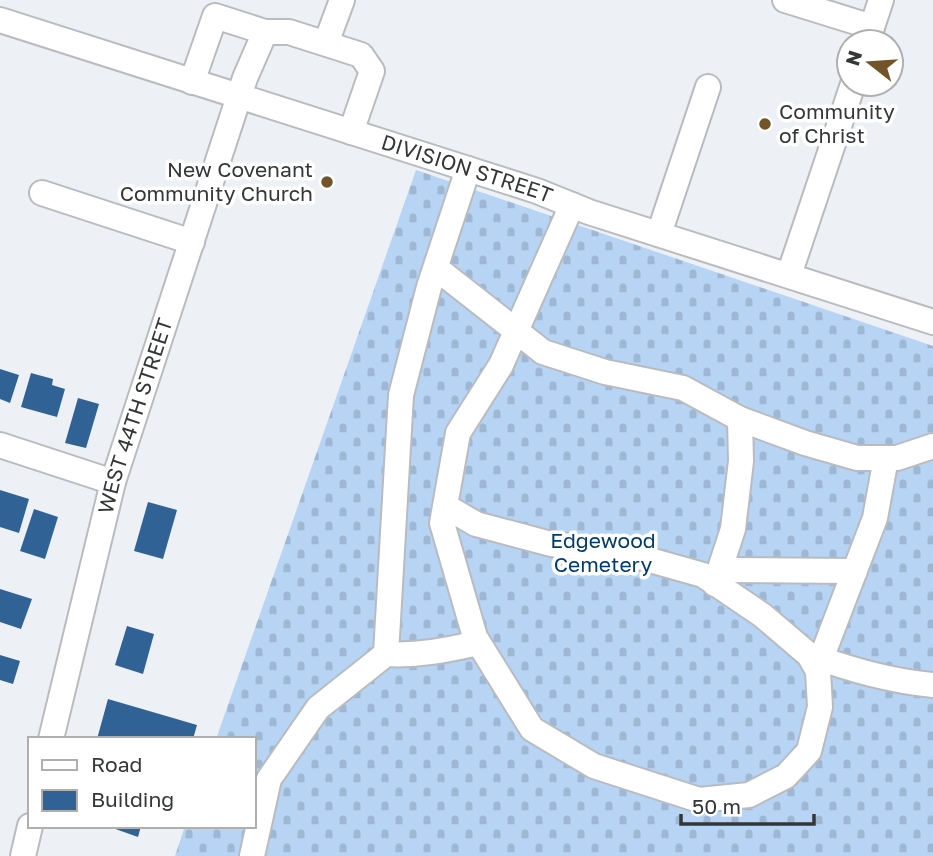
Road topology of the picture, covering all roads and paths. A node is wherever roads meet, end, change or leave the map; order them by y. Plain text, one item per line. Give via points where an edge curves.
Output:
1 (342, 0) edge
2 (785, 0) edge
3 (881, 0) edge
4 (0, 20) edge
5 (854, 28) edge
6 (871, 28) edge
7 (265, 32) junction
8 (326, 43) junction
9 (192, 82) junction
10 (708, 87) dead end
11 (239, 97) junction
12 (848, 98) edge
13 (351, 132) junction
14 (468, 170) junction
15 (41, 193) dead end
16 (572, 205) junction
17 (659, 234) junction
18 (192, 242) junction
19 (789, 275) junction
20 (452, 280) junction
21 (933, 322) edge
22 (516, 332) junction
23 (740, 419) junction
24 (0, 445) edge
25 (933, 446) edge
26 (886, 458) junction
27 (113, 482) junction
28 (445, 506) junction
29 (855, 571) junction
30 (718, 577) junction
31 (478, 643) junction
32 (386, 654) junction
33 (815, 657) junction
34 (933, 685) edge
35 (51, 737) edge
36 (30, 828) edge
37 (23, 856) edge
38 (252, 856) edge

1 - 8 street
2 - 5 street
3 - 6 street
4 - 9 street, DIVISION STREET
7 - 8 street via 289,32
7 - 9 street via 215,16
7 - 11 street, WEST 44TH STREET
8 - 13 street via 361,55 372,71
9 - 11 street, DIVISION STREET
10 - 17 street
11 - 13 street, DIVISION STREET
11 - 18 street, WEST 44TH STREET
12 - 19 street
13 - 14 street, DIVISION STREET
14 - 16 street, DIVISION STREET
14 - 20 street
15 - 18 street
16 - 17 street, DIVISION STREET
16 - 22 street
17 - 19 street, DIVISION STREET
18 - 27 street, WEST 44TH STREET
19 - 21 street, DIVISION STREET
20 - 22 street
20 - 32 street via 429,287 401,395
22 - 23 street via 543,352 605,372 683,388
22 - 28 street via 458,433
23 - 26 street via 857,458
23 - 30 street via 741,461 733,529
24 - 27 street
25 - 26 street
26 - 29 street via 875,518
27 - 35 street, WEST 44TH STREET
28 - 30 street via 476,524 551,544 625,554
28 - 31 street via 442,523
29 - 30 street
29 - 33 street
30 - 33 street
31 - 32 street via 412,655
31 - 33 street via 533,729 594,766 699,800 749,795 786,776 809,751 820,707
32 - 38 street via 318,708 269,779
33 - 34 street via 856,672
36 - 37 street

